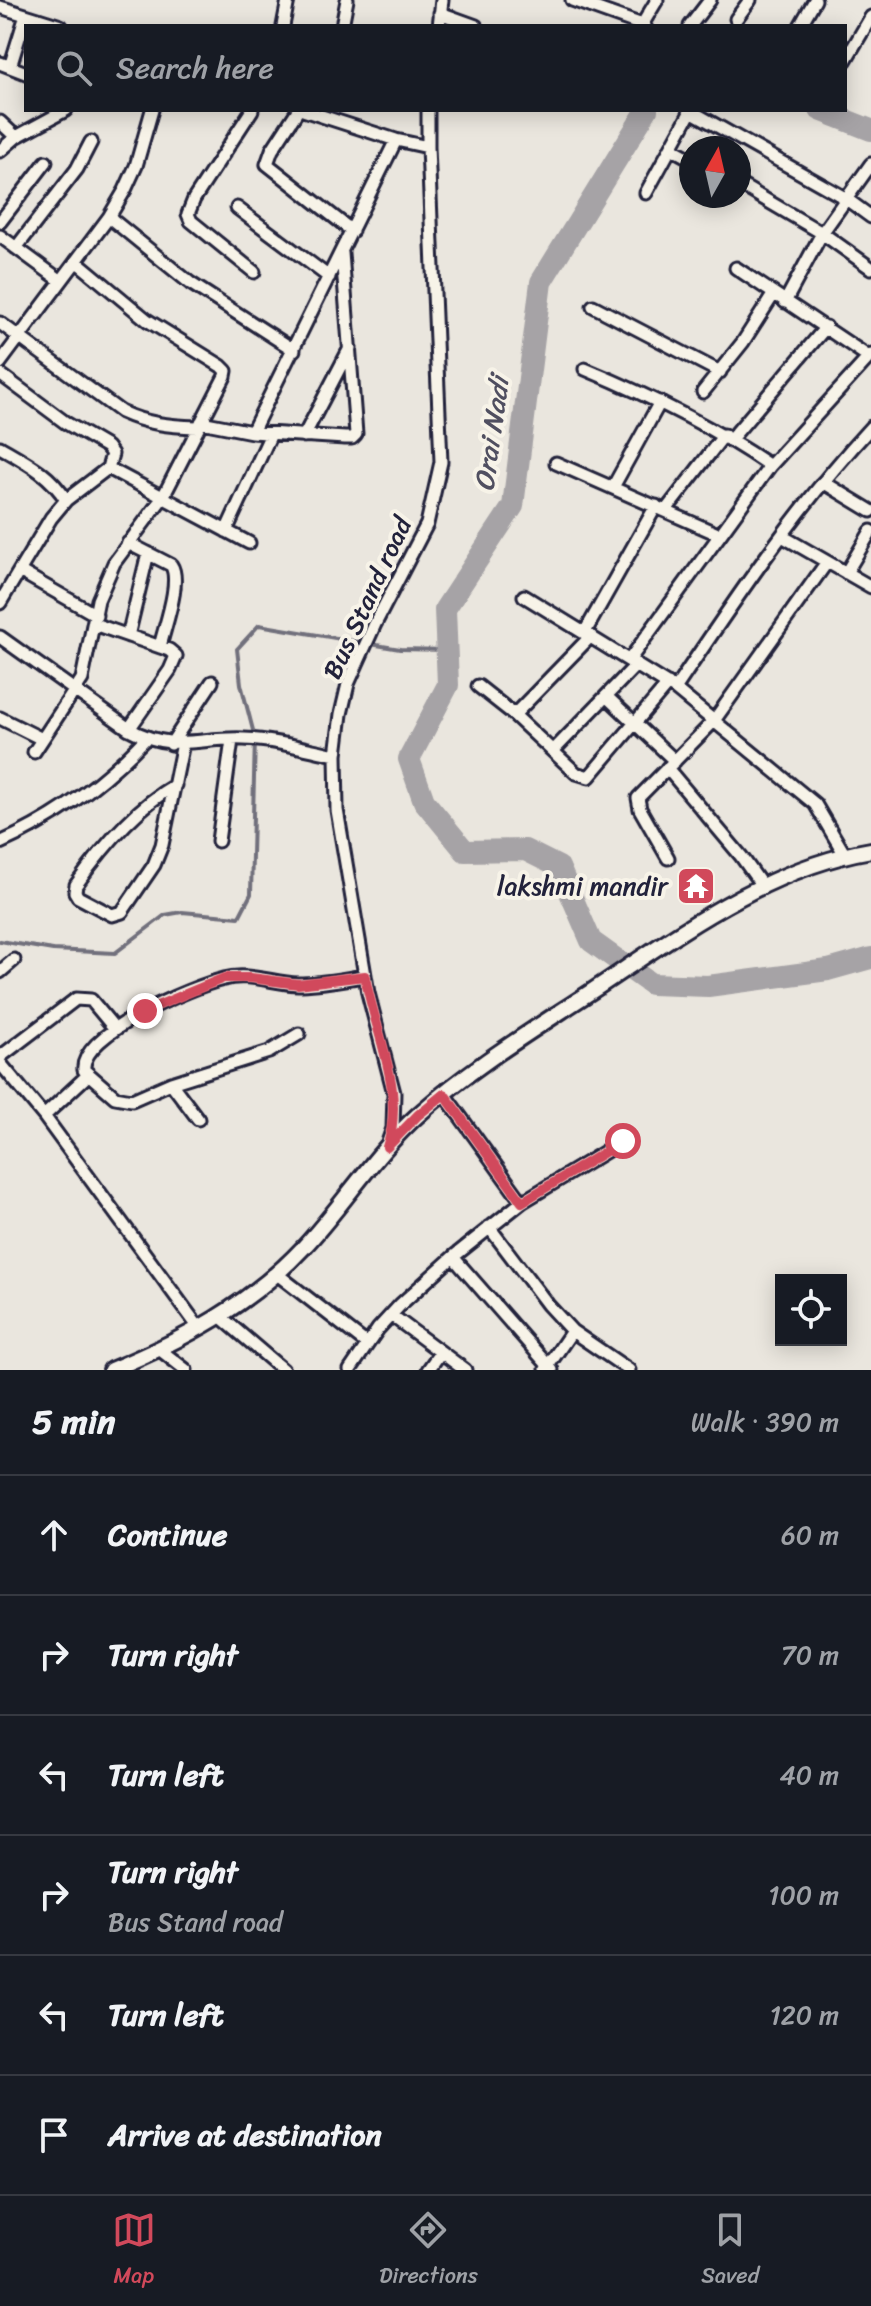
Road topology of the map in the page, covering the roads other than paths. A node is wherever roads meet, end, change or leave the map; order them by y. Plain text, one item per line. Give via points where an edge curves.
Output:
1 (288, 0) edge
2 (347, 0) edge
3 (442, 0) edge
4 (572, 0) edge
5 (657, 0) edge
6 (710, 0) edge
7 (750, 0) edge
8 (815, 0) edge
9 (605, 6) edge
10 (0, 7) edge
11 (440, 13) junction
12 (26, 15) junction
13 (871, 17) edge
14 (736, 19) dead end
15 (55, 24) edge
16 (283, 24) edge
17 (342, 24) edge
18 (439, 24) edge
19 (470, 24) edge
20 (639, 24) edge
21 (644, 24) edge
22 (692, 24) edge
23 (801, 24) edge
24 (847, 58) edge
25 (5, 65) edge
26 (24, 72) edge
27 (62, 112) edge
28 (151, 112) edge
29 (251, 112) edge
30 (299, 112) edge
31 (306, 112) edge
32 (428, 112) edge
33 (689, 112) edge
34 (694, 112) edge
35 (0, 122) edge
36 (16, 137) junction
37 (396, 140) junction
38 (91, 142) dead end
39 (428, 147) junction
40 (671, 148) junction
41 (0, 151) edge
42 (679, 152) edge
43 (46, 162) dead end
44 (871, 164) edge
45 (751, 191) edge
46 (646, 193) dead end
47 (845, 198) junction
48 (237, 208) dead end
49 (109, 217) junction
50 (871, 217) edge
51 (0, 222) edge
52 (352, 231) junction
53 (822, 233) junction
54 (0, 236) edge
55 (16, 248) junction
56 (342, 253) junction
57 (76, 261) junction
58 (736, 268) dead end
59 (871, 268) edge
60 (254, 272) dead end
61 (329, 277) junction
62 (60, 280) junction
63 (773, 295) junction
64 (785, 302) junction
65 (593, 306) dead end
66 (0, 323) edge
67 (826, 327) junction
68 (20, 337) junction
69 (350, 347) junction
70 (294, 350) junction
71 (870, 356) edge
72 (0, 363) edge
73 (585, 369) dead end
74 (720, 372) junction
75 (0, 374) edge
76 (703, 392) dead end
77 (660, 402) junction
78 (199, 424) junction
79 (871, 427) edge
80 (252, 432) junction
81 (271, 434) junction
82 (304, 436) junction
83 (728, 437) junction
84 (0, 447) edge
85 (556, 463) dead end
86 (770, 466) junction
87 (108, 468) junction
88 (823, 482) junction
89 (613, 487) junction
90 (163, 497) junction
91 (66, 500) junction
92 (661, 508) junction
93 (871, 511) edge
94 (226, 531) junction
95 (871, 531) edge
96 (720, 535) junction
97 (782, 536) junction
98 (128, 543) junction
99 (249, 543) dead end
100 (148, 553) junction
101 (827, 562) junction
102 (21, 572) junction
103 (846, 573) junction
104 (871, 587) edge
105 (524, 596) dead end
106 (0, 603) edge
107 (95, 619) junction
108 (588, 634) junction
109 (128, 636) junction
110 (0, 637) edge
111 (160, 647) junction
112 (633, 662) junction
113 (212, 682) dead end
114 (478, 686) dead end
115 (672, 687) junction
116 (75, 690) junction
117 (606, 696) junction
118 (514, 715) junction
119 (0, 718) edge
120 (713, 722) junction
121 (635, 724) junction
122 (129, 729) junction
123 (146, 738) junction
124 (42, 739) junction
125 (238, 739) junction
126 (177, 744) junction
127 (553, 751) junction
128 (34, 752) dead end
129 (336, 755) junction
130 (671, 764) junction
131 (175, 785) junction
132 (218, 841) dead end
133 (0, 843) edge
134 (871, 850) edge
135 (845, 855) junction
136 (668, 858) dead end
137 (763, 887) junction
138 (14, 960) dead end
139 (0, 972) edge
140 (365, 976) junction
141 (115, 1029) junction
142 (299, 1034) dead end
143 (0, 1057) edge
144 (0, 1063) edge
145 (88, 1075) junction
146 (171, 1083) junction
147 (444, 1094) junction
148 (44, 1116) junction
149 (198, 1119) dead end
150 (623, 1141) dead end
151 (387, 1147) junction
152 (522, 1202) junction
153 (489, 1227) junction
154 (453, 1257) junction
155 (277, 1274) junction
156 (391, 1315) junction
157 (221, 1317) junction
158 (199, 1328) junction
159 (572, 1331) junction
160 (367, 1344) junction
161 (159, 1349) junction
162 (440, 1353) junction
163 (549, 1369) edge
164 (111, 1370) edge
165 (186, 1370) edge
166 (283, 1370) edge
167 (350, 1370) edge
168 (428, 1370) edge
169 (465, 1370) edge
170 (629, 1370) edge

1 - 16 street
2 - 17 street
3 - 11 street
4 - 9 street
5 - 21 street
6 - 22 street
7 - 14 street
8 - 23 street
9 - 20 street
10 - 12 street
11 - 18 street
11 - 19 street
12 - 15 street
12 - 25 street
13 - 24 street
25 - 26 street
27 - 36 street
28 - 49 street via 136,166
29 - 60 street via 188,214
30 - 52 street via 267,164
31 - 37 street
32 - 39 street, Bus Stand road
33 - 40 street
34 - 47 street
35 - 36 street
36 - 41 street
37 - 39 street
37 - 52 street
38 - 55 street via 77,169
39 - 129 street, Bus Stand road via 441,462 427,524 348,684
40 - 42 street
40 - 46 street
43 - 51 street
44 - 47 street
45 - 53 street
47 - 50 street
47 - 53 street
48 - 61 street
49 - 57 street
49 - 70 street via 190,283
52 - 56 street
53 - 59 street
53 - 64 street
54 - 55 street
55 - 62 street
56 - 61 street
56 - 69 street
57 - 62 street
57 - 78 street via 147,320 226,371
58 - 63 street
61 - 70 street
62 - 68 street
63 - 64 street
63 - 74 street
64 - 67 street
65 - 74 street
66 - 68 street
67 - 71 street
67 - 83 street
68 - 72 street
68 - 78 street via 121,412 157,425
69 - 82 street
69 - 82 street via 356,434
70 - 80 street
71 - 86 street
73 - 77 street
74 - 76 street
75 - 87 street via 107,447 112,454
77 - 83 street
77 - 89 street
78 - 80 street
78 - 90 street
79 - 88 street
80 - 81 street
81 - 82 street
81 - 94 street
83 - 86 street
83 - 92 street
84 - 91 street via 44,474
85 - 89 street
86 - 96 street
87 - 90 street
87 - 91 street
88 - 93 street
88 - 97 street
89 - 92 street
90 - 94 street
90 - 98 street
91 - 102 street
92 - 96 street
92 - 108 street
94 - 99 street
95 - 103 street
96 - 112 street
97 - 101 street
97 - 115 street
98 - 100 street
98 - 107 street via 104,582
100 - 109 street
100 - 111 street via 175,570
101 - 103 street
101 - 120 street
102 - 106 street
102 - 107 street
103 - 104 street
105 - 108 street
107 - 109 street
107 - 116 street
108 - 112 street
108 - 118 street
109 - 111 street
110 - 116 street
111 - 122 street via 174,652 175,661
112 - 115 street
112 - 117 street
113 - 126 street
114 - 118 street
115 - 120 street
115 - 121 street
116 - 122 street
116 - 124 street
117 - 121 street
117 - 127 street
118 - 127 street
119 - 124 street
120 - 130 street
120 - 135 street via 815,804
121 - 127 street via 589,777 576,773
121 - 130 street
122 - 123 street
123 - 126 street
123 - 133 street via 89,792
124 - 128 street
125 - 126 street
125 - 129 street
125 - 132 street
126 - 131 street
129 - 140 street, Bus Stand road via 337,810
130 - 136 street via 637,802
130 - 137 street
131 - 131 street via 154,865 122,912 112,915 78,897 76,885 108,843
134 - 135 street
135 - 137 street
137 - 147 street via 675,936
138 - 139 street
140 - 141 street via 298,984 224,978
140 - 151 street, Bus Stand road via 394,1093
141 - 143 street via 91,1000 76,999
141 - 145 street via 86,1056
142 - 146 street via 269,1052
144 - 148 street
145 - 146 street via 124,1100
145 - 148 street
146 - 149 street
147 - 151 street
147 - 152 street
148 - 158 street
150 - 152 street
151 - 155 street
152 - 153 street
153 - 154 street
153 - 159 street
154 - 156 street
154 - 163 street
155 - 157 street
155 - 160 street
156 - 160 street
156 - 162 street
157 - 158 street
157 - 166 street
158 - 161 street
159 - 163 street
159 - 170 street
160 - 167 street
161 - 164 street
161 - 165 street
162 - 168 street
162 - 169 street

